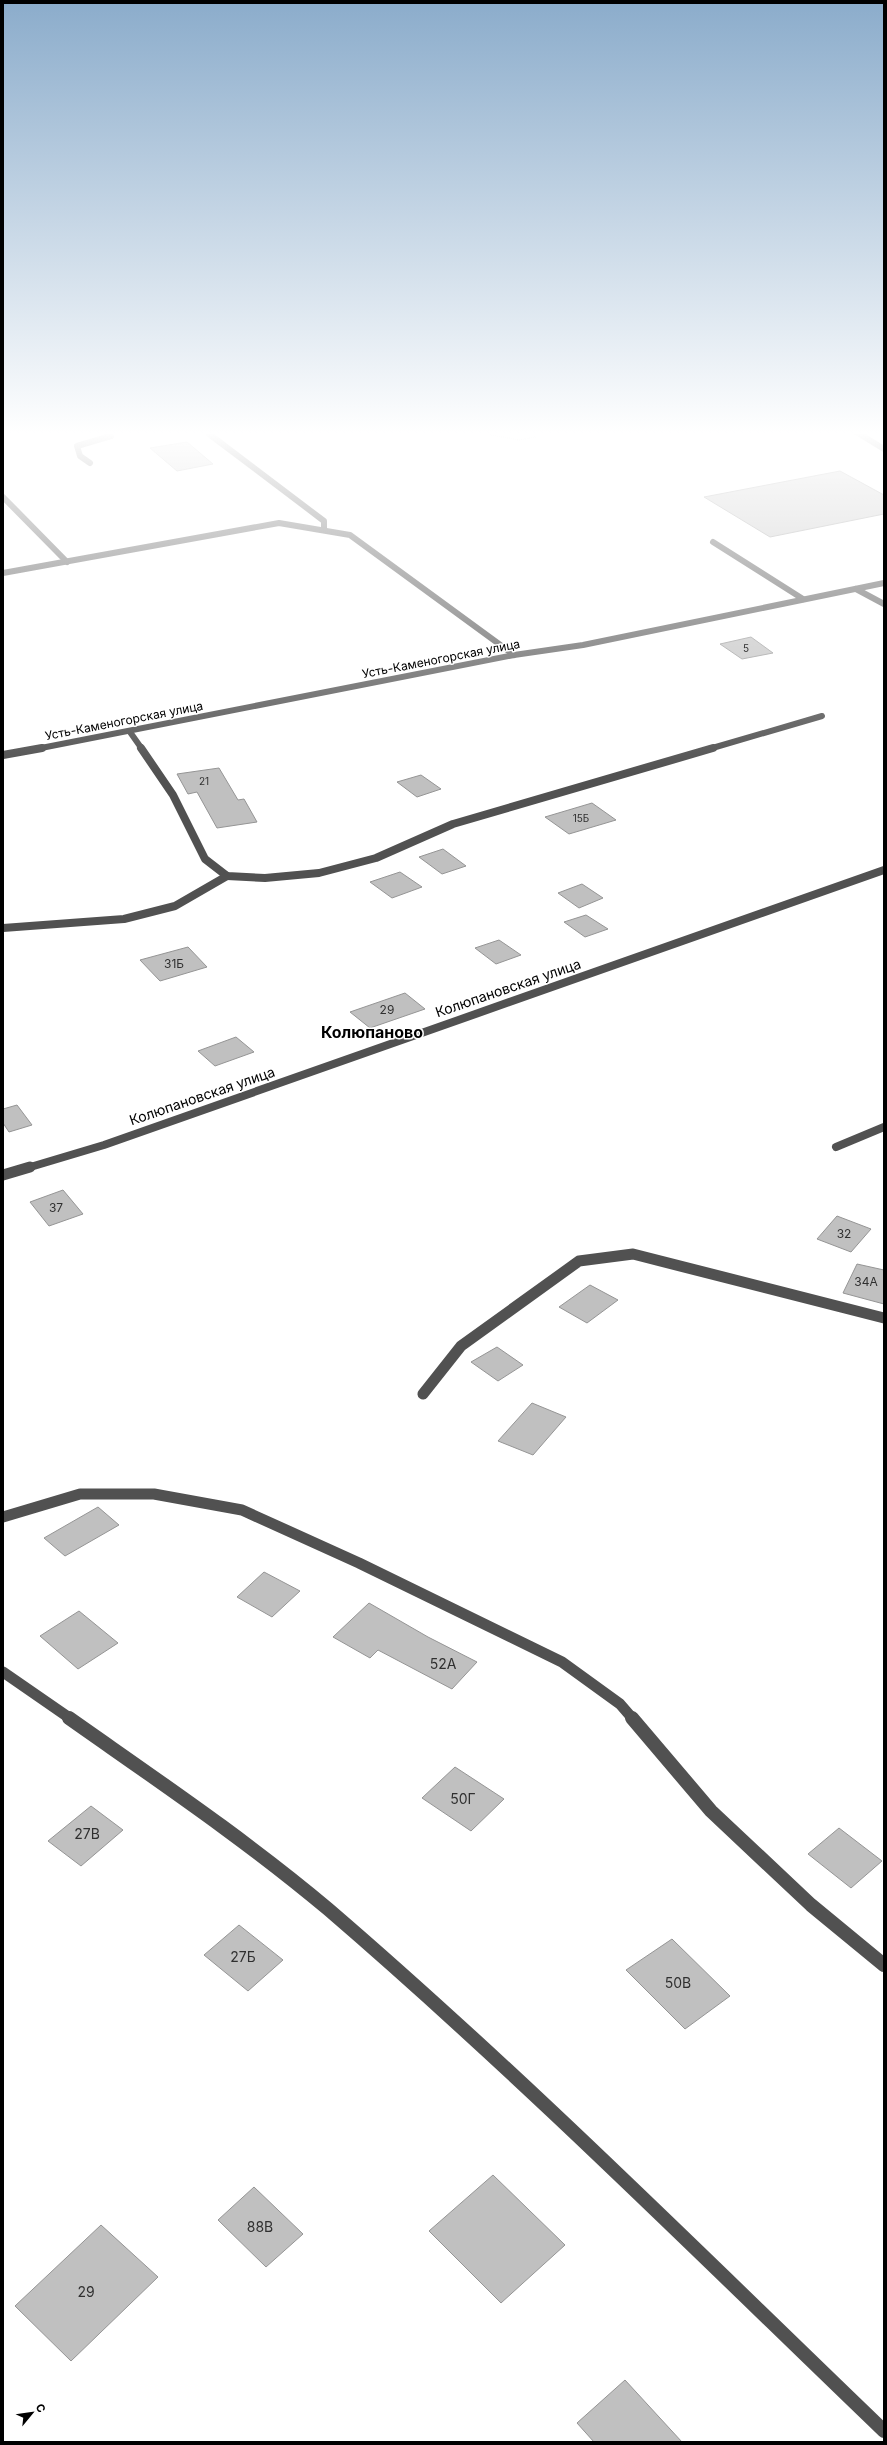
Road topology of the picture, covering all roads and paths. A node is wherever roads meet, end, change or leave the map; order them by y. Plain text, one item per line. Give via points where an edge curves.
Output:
1 (49, 544) edge
2 (164, 544) edge
3 (362, 544) edge
4 (716, 544) edge
5 (67, 562) junction
6 (3, 573) edge
7 (884, 583) edge
8 (856, 589) junction
9 (803, 600) junction
10 (884, 604) edge
11 (514, 655) junction
12 (822, 716) dead end
13 (130, 732) junction
14 (3, 755) edge
15 (884, 870) edge
16 (227, 876) junction
17 (3, 928) edge
18 (884, 1127) edge
19 (836, 1147) dead end
20 (3, 1175) edge
21 (884, 1318) edge
22 (423, 1394) dead end
23 (3, 1517) edge
24 (3, 1672) edge
25 (884, 1965) edge
26 (884, 2431) edge

1 - 5 street
2 - 5 street
3 - 11 street
4 - 9 street
5 - 6 street
7 - 8 street, Усть-Каменогорская улица
8 - 9 street, Усть-Каменогорская улица
8 - 10 street
9 - 11 street, Усть-Каменогорская улица via 583,645
11 - 13 street, Усть-Каменогорская улица
12 - 16 street via 453,824 376,858 319,873 265,878
13 - 14 street, Усть-Каменогорская улица
13 - 16 street via 173,794 205,859
15 - 20 street, Колюпановская улица via 112,1142
16 - 17 street via 176,906 131,917
18 - 19 street
21 - 22 street via 633,1254 579,1261 461,1346
23 - 25 street via 80,1494 154,1494 242,1510 359,1563 562,1662 620,1704 711,1811 811,1905
24 - 26 street via 218,1823 326,1908 502,2063

